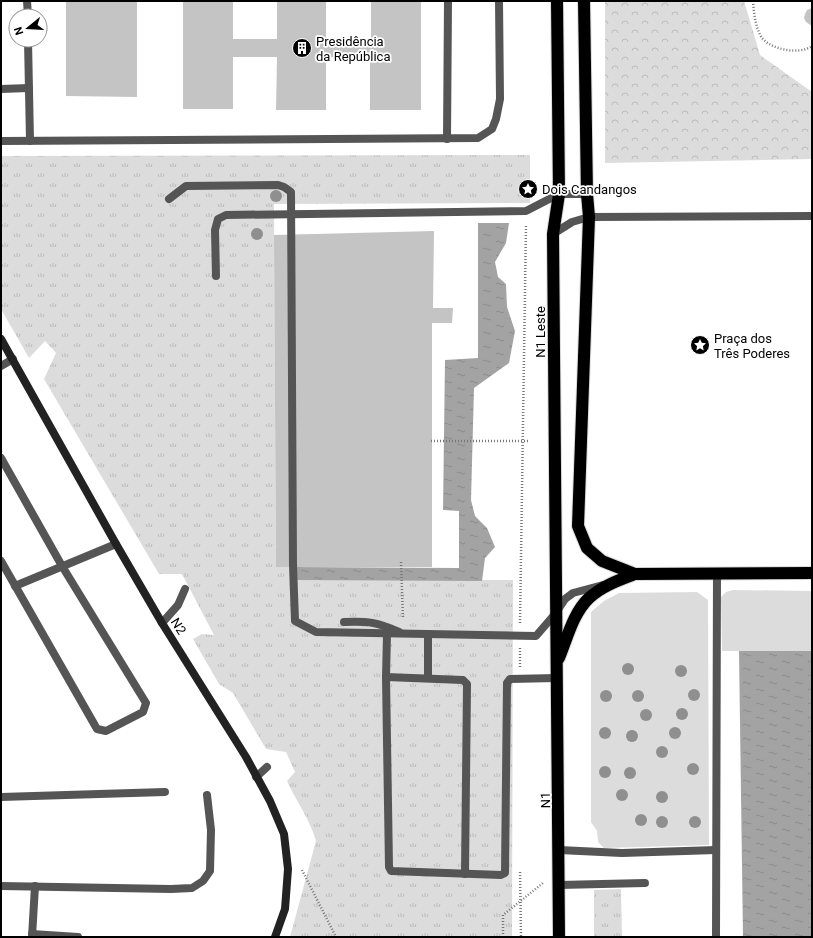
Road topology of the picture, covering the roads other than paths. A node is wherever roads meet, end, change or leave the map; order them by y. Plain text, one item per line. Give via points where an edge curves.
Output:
1 (448, 1) edge
2 (499, 1) edge
3 (557, 1) edge
4 (584, 1) edge
5 (28, 48) edge
6 (29, 88) junction
7 (1, 89) edge
8 (447, 139) junction
9 (1, 141) edge
10 (30, 141) junction
11 (559, 194) junction
12 (587, 194) junction
13 (169, 199) dead end
14 (291, 215) junction
15 (812, 216) edge
16 (589, 217) junction
17 (553, 234) junction
18 (216, 276) dead end
19 (1, 339) edge
20 (13, 359) junction
21 (1, 366) edge
22 (1, 458) edge
23 (116, 544) junction
24 (1, 561) edge
25 (62, 566) junction
26 (717, 573) junction
27 (812, 573) edge
28 (636, 574) junction
29 (612, 583) junction
30 (15, 586) junction
31 (185, 589) dead end
32 (556, 614) junction
33 (162, 622) junction
34 (344, 622) dead end
35 (388, 634) junction
36 (403, 634) junction
37 (428, 634) junction
38 (557, 663) junction
39 (386, 677) junction
40 (428, 678) junction
41 (557, 678) junction
42 (267, 767) dead end
43 (256, 777) junction
44 (165, 792) dead end
45 (207, 795) dead end
46 (1, 797) edge
47 (559, 850) junction
48 (716, 850) junction
49 (466, 874) junction
50 (645, 883) dead end
51 (559, 885) junction
52 (1, 886) edge
53 (35, 886) junction
54 (32, 935) edge
55 (78, 937) edge
56 (275, 937) edge
57 (559, 937) edge
58 (716, 937) edge

1 - 8 lane
2 - 8 lane via 500,99 496,119 492,129 478,138
3 - 11 highway, N1 Leste
4 - 12 highway
5 - 6 lane
6 - 7 lane
6 - 10 lane
8 - 10 lane
9 - 10 lane
11 - 12 lane
11 - 14 lane via 526,211
11 - 17 highway, N1 Leste
12 - 16 highway
13 - 14 lane via 186,186 278,185 292,192
14 - 18 lane via 226,215 218,219 215,230
14 - 35 lane via 295,621 316,632
15 - 16 lane
16 - 17 lane via 572,222
16 - 28 highway via 578,526 587,548 602,561
17 - 32 highway, N1 Leste
19 - 20 main road, N2
20 - 21 lane
20 - 23 main road, N2
22 - 25 lane
23 - 25 lane
23 - 33 main road, N2
24 - 30 lane
25 - 30 lane
25 - 30 lane via 146,703 143,712 106,731 97,729
26 - 27 highway
26 - 28 highway
26 - 48 lane
28 - 29 highway
29 - 32 lane via 573,592 565,599
29 - 38 highway via 589,598 579,611
31 - 33 lane via 178,605
32 - 37 lane via 536,636
32 - 38 highway, N1 Leste
33 - 43 main road, N2
34 - 36 lane via 378,623
35 - 36 lane
35 - 39 lane
36 - 37 lane
37 - 40 lane
38 - 41 highway, N1
39 - 40 lane
39 - 49 lane via 389,867 391,871
40 - 49 lane via 463,680 467,684
41 - 47 highway, N1
41 - 49 lane via 510,679 508,683 505,873
42 - 43 lane
43 - 56 main road, N2 via 284,834 288,869 285,910
44 - 46 lane
45 - 53 lane via 211,830 210,871 203,881 192,888
47 - 48 lane
47 - 51 highway, N1
48 - 58 lane
50 - 51 lane
51 - 57 highway, N1
52 - 53 lane
53 - 54 lane
54 - 55 lane

